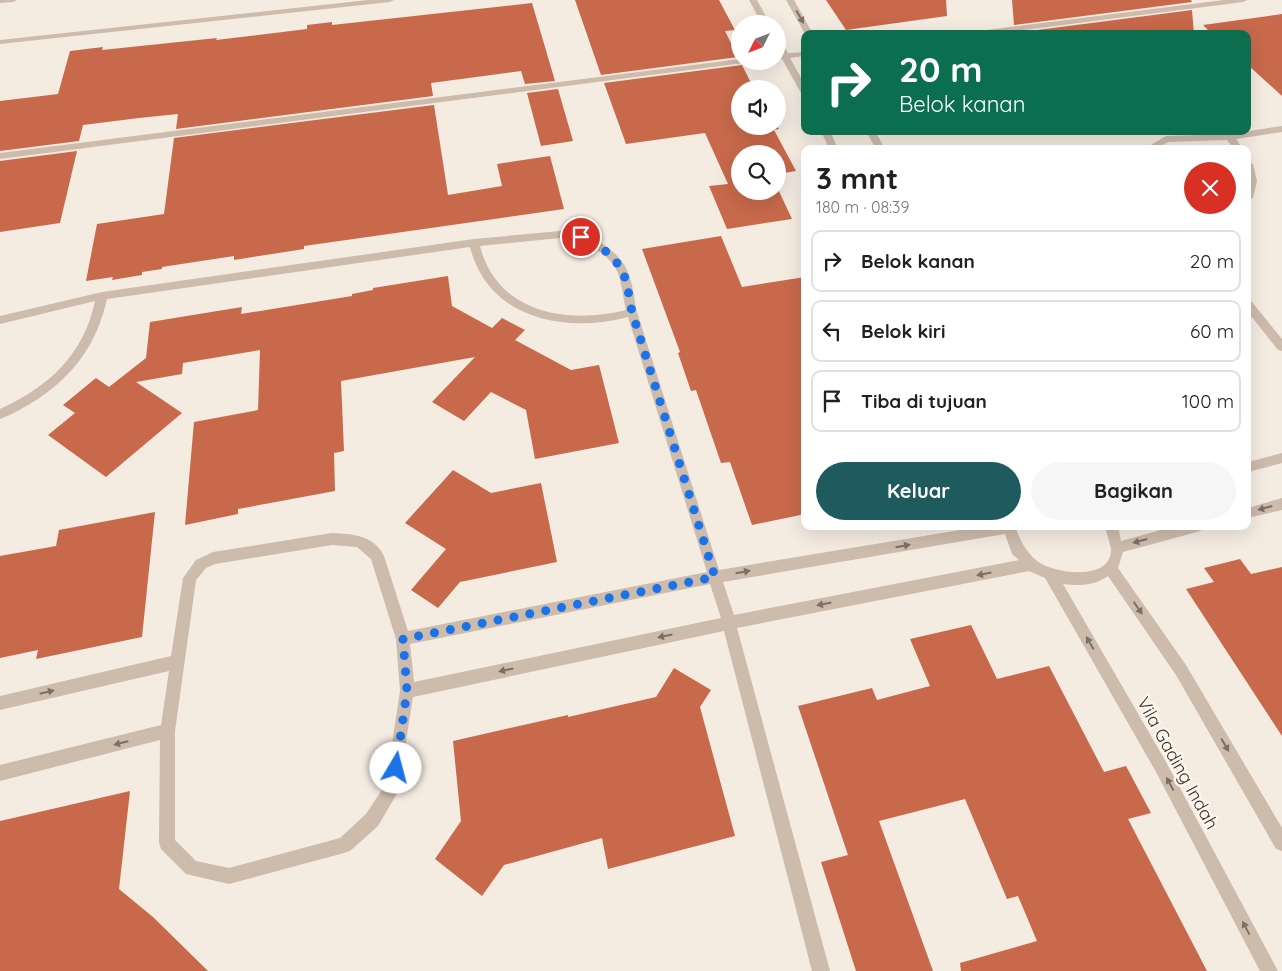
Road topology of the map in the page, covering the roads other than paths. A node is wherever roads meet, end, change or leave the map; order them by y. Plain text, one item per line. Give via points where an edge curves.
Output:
1 (13, 0) edge
2 (390, 0) edge
3 (752, 0) edge
4 (790, 0) edge
5 (1243, 0) edge
6 (0, 1) edge
7 (761, 15) edge
8 (808, 30) edge
9 (1003, 30) edge
10 (0, 42) edge
11 (801, 54) edge
12 (786, 56) edge
13 (731, 63) edge
14 (786, 64) edge
15 (801, 87) edge
16 (1282, 129) edge
17 (1251, 134) edge
18 (1243, 135) edge
19 (1230, 137) junction
20 (1155, 145) edge
21 (1236, 145) edge
22 (0, 156) edge
23 (474, 243) junction
24 (102, 296) junction
25 (1251, 309) edge
26 (632, 312) junction
27 (0, 320) edge
28 (1282, 347) edge
29 (0, 414) edge
30 (1282, 458) edge
31 (1251, 466) edge
32 (1282, 504) edge
33 (1251, 512) edge
34 (990, 530) edge
35 (1009, 530) edge
36 (1112, 530) edge
37 (1182, 530) edge
38 (1117, 548) junction
39 (1032, 564) junction
40 (1110, 568) junction
41 (1051, 576) junction
42 (715, 577) junction
43 (729, 622) junction
44 (403, 639) junction
45 (176, 662) junction
46 (407, 691) junction
47 (0, 703) edge
48 (168, 731) junction
49 (0, 773) edge
50 (1282, 843) edge
51 (821, 971) edge
52 (1269, 971) edge

1 - 6 street
2 - 10 street
3 - 7 street
4 -> 8 street
5 - 9 street
11 - 12 street
13 - 22 street
14 - 15 street
16 - 17 street
18 - 19 street
19 - 20 street via 1166,139
19 - 21 street
23 - 24 street
23 - 26 street via 485,277 504,296 531,311 563,319 598,319
23 - 26 street via 571,233 591,241 622,270
24 - 27 street
24 - 29 street via 98,320 82,352 51,385
25 - 28 street
26 - 42 street
30 - 31 street
32 -> 33 street
42 -> 34 street
35 - 39 street via 1016,547
36 - 38 street
37 -> 38 street
38 - 40 street
39 - 41 street
39 -> 43 street
40 - 41 street via 1095,578 1074,581
40 -> 50 street via 1182,670
52 -> 41 street, Vila Gading Indah via 1160,767
42 - 43 street
42 - 44 street
43 -> 46 street
43 - 51 street
44 - 45 street via 378,556 370,546 358,540 332,539 213,558 201,564 190,578
44 - 46 street
47 -> 45 street
45 - 48 street
46 - 48 street via 393,787 372,820 344,845 229,876 192,868 167,844
48 -> 49 street

